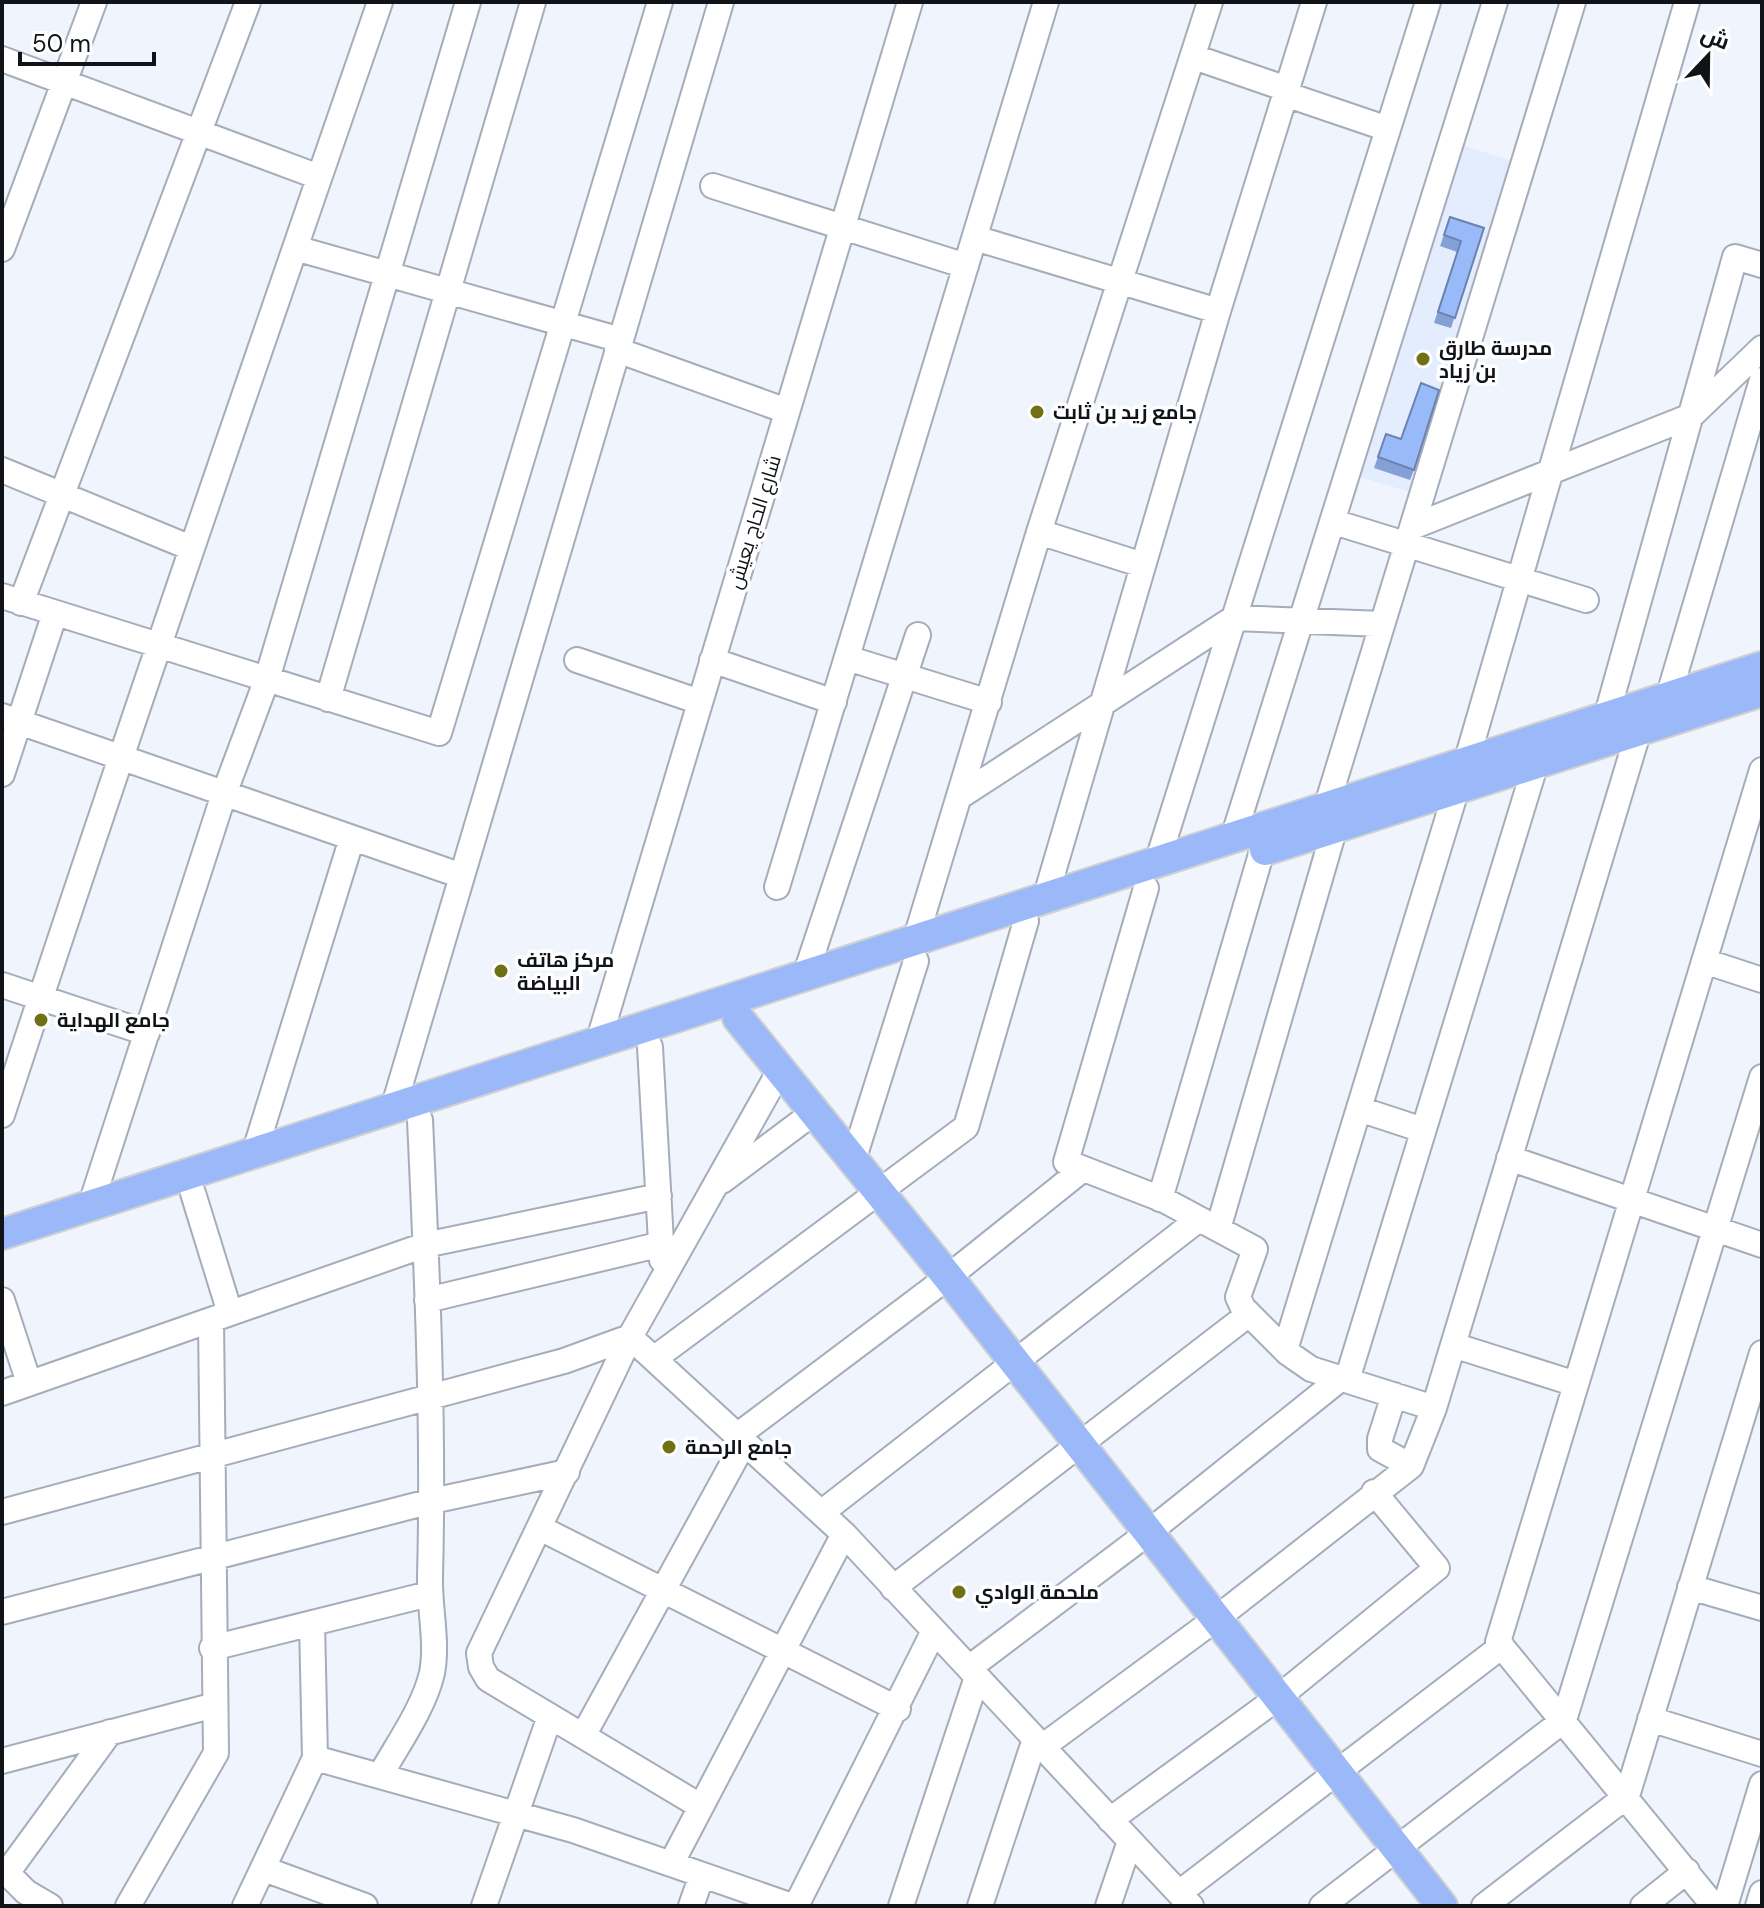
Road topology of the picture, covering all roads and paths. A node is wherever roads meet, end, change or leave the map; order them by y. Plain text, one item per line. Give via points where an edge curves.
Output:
1 (94, 2) edge
2 (248, 2) edge
3 (380, 2) edge
4 (468, 2) edge
5 (533, 2) edge
6 (660, 2) edge
7 (721, 2) edge
8 (910, 2) edge
9 (1046, 2) edge
10 (1210, 2) edge
11 (1314, 2) edge
12 (1428, 2) edge
13 (1495, 2) edge
14 (1573, 2) edge
15 (1687, 2) edge
16 (1194, 57) junction
17 (2, 59) edge
18 (64, 83) junction
19 (1286, 91) junction
20 (1388, 129) junction
21 (198, 133) junction
22 (319, 177) junction
23 (713, 186) dead end
24 (841, 228) junction
25 (975, 238) junction
26 (295, 248) junction
27 (2, 249) edge
28 (1762, 265) edge
29 (966, 266) junction
30 (387, 274) junction
31 (1121, 280) junction
32 (448, 291) junction
33 (1218, 311) junction
34 (563, 323) junction
35 (619, 345) junction
36 (1762, 348) edge
37 (1762, 380) edge
38 (787, 411) junction
39 (1691, 416) junction
40 (2, 470) edge
41 (1550, 472) junction
42 (62, 494) junction
43 (1334, 522) junction
44 (1039, 532) junction
45 (1409, 536) junction
46 (191, 548) junction
47 (1143, 565) junction
48 (1519, 580) junction
49 (11, 599) edge
50 (1586, 600) dead end
51 (55, 613) junction
52 (1234, 618) junction
53 (1303, 621) junction
54 (1382, 624) junction
55 (918, 635) dead end
56 (157, 645) junction
57 (847, 658) junction
58 (577, 660) dead end
59 (712, 660) junction
60 (1762, 667) edge
61 (904, 676) junction
62 (267, 679) junction
63 (1762, 691) edge
64 (1668, 698) junction
65 (328, 699) junction
66 (700, 702) junction
67 (834, 702) junction
68 (989, 702) junction
69 (1101, 707) junction
70 (1606, 718) junction
71 (12, 719) edge
72 (1639, 730) junction
73 (123, 758) junction
74 (1536, 763) junction
75 (1762, 770) edge
76 (2, 774) edge
77 (1462, 776) junction
78 (224, 794) junction
79 (962, 795) junction
80 (1331, 818) junction
81 (352, 838) junction
82 (1233, 838) junction
83 (1262, 851) junction
84 (1152, 875) junction
85 (462, 876) junction
86 (777, 887) dead end
87 (1036, 910) junction
88 (915, 951) junction
89 (1704, 961) junction
90 (805, 976) junction
91 (1762, 980) edge
92 (2, 985) edge
93 (40, 998) junction
94 (738, 1018) junction
95 (147, 1033) junction
96 (598, 1043) junction
97 (650, 1047) junction
98 (779, 1072) junction
99 (1762, 1077) edge
100 (1359, 1109) junction
101 (813, 1113) junction
102 (2, 1115) edge
103 (406, 1115) junction
104 (1423, 1130) junction
105 (254, 1154) junction
106 (1509, 1158) junction
107 (853, 1161) junction
108 (1083, 1169) junction
109 (714, 1187) junction
110 (878, 1191) junction
111 (193, 1193) junction
112 (659, 1196) junction
113 (1160, 1199) junction
114 (1631, 1199) junction
115 (91, 1204) junction
116 (1208, 1224) junction
117 (1716, 1229) junction
118 (2, 1234) edge
119 (662, 1244) junction
120 (425, 1245) junction
121 (1762, 1245) edge
122 (2, 1254) edge
123 (948, 1277) junction
124 (662, 1279) junction
125 (2, 1300) edge
126 (427, 1300) junction
127 (1249, 1314) junction
128 (220, 1316) junction
129 (630, 1337) junction
130 (1453, 1345) junction
131 (1285, 1350) junction
132 (655, 1358) junction
133 (1761, 1359) edge
134 (1013, 1363) junction
135 (1343, 1380) junction
136 (29, 1383) junction
137 (1576, 1384) junction
138 (2, 1393) edge
139 (1394, 1395) junction
140 (428, 1398) junction
141 (1434, 1408) junction
142 (741, 1438) junction
143 (1081, 1447) junction
144 (212, 1456) junction
145 (1411, 1466) junction
146 (567, 1472) junction
147 (1374, 1492) junction
148 (432, 1501) junction
149 (2, 1512) edge
150 (821, 1513) junction
151 (540, 1528) junction
152 (1149, 1532) junction
153 (844, 1534) junction
154 (213, 1557) junction
155 (1690, 1587) junction
156 (893, 1588) junction
157 (663, 1589) junction
158 (429, 1594) junction
159 (1762, 1608) edge
160 (2, 1612) edge
161 (1217, 1618) junction
162 (312, 1623) junction
163 (934, 1631) junction
164 (1502, 1646) junction
165 (212, 1648) junction
166 (782, 1652) junction
167 (973, 1672) junction
168 (1280, 1696) junction
169 (215, 1705) junction
170 (898, 1709) junction
171 (550, 1716) junction
172 (1650, 1719) junction
173 (1564, 1720) junction
174 (110, 1732) junction
175 (583, 1736) junction
176 (1038, 1743) junction
177 (1762, 1754) edge
178 (315, 1758) junction
179 (2, 1761) edge
180 (1336, 1771) junction
181 (380, 1776) junction
182 (1762, 1784) edge
183 (1627, 1796) junction
184 (700, 1806) junction
185 (518, 1815) junction
186 (1110, 1820) junction
187 (1130, 1841) junction
188 (1398, 1850) junction
189 (671, 1864) junction
190 (264, 1869) junction
191 (1687, 1871) junction
192 (4, 1874) edge
193 (702, 1875) junction
194 (1762, 1893) edge
195 (1185, 1899) edge
196 (50, 1906) edge
197 (128, 1906) edge
198 (245, 1906) edge
199 (365, 1906) edge
200 (484, 1906) edge
201 (691, 1906) edge
202 (794, 1906) edge
203 (901, 1906) edge
204 (980, 1906) edge
205 (1108, 1906) edge
206 (1322, 1906) edge
207 (1442, 1906) edge
208 (1484, 1906) edge
209 (1643, 1906) edge
210 (1714, 1906) edge
211 (1725, 1906) edge
212 (1758, 1906) edge

1 - 18 street
2 - 21 street
3 - 22 street
4 - 30 street
5 - 32 street
6 - 34 street
7 - 35 street
8 - 24 street, شارع الحاج يعيش
9 - 25 street
10 - 16 street
11 - 19 street
12 - 20 street
13 - 43 street
14 - 45 street
15 - 41 street
16 - 19 street
16 - 31 street
17 - 18 street
18 - 21 street
18 - 27 street
19 - 20 street
19 - 33 street
20 - 52 street
21 - 22 street
21 - 42 street
22 - 26 street
23 - 24 street
24 - 29 street
24 - 38 street, شارع الحاج يعيش
25 - 29 street
25 - 31 street
26 - 30 street
26 - 46 street
28 - 39 street via 1735,257
29 - 57 street
30 - 32 street
30 - 62 street
31 - 33 street
31 - 44 street
32 - 34 street
32 - 65 street
33 - 47 street
34 - 35 street
34 - 65 street via 439,733
35 - 38 street
35 - 85 street
36 - 39 street
37 - 64 street
38 - 59 street, شارع الحاج يعيش
39 - 41 street
39 - 70 street
40 - 42 street
41 - 45 street
41 - 48 street
42 - 46 street
42 - 49 street
43 - 45 street
43 - 53 street
44 - 47 street
44 - 68 street
45 - 48 street
45 - 54 street
46 - 56 street
47 - 69 street
48 - 50 street
48 - 77 street
49 - 51 street
51 - 56 street
51 - 71 street
52 - 53 street
52 - 69 street
52 - 84 street
53 - 54 street
53 - 82 street
54 - 80 street
55 - 61 street
56 - 62 street
56 - 73 street
57 - 61 street
57 - 67 street
58 - 66 street
59 - 66 street, شارع الحاج يعيش
59 - 67 street
60 - 64 main road
61 - 68 street
61 - 90 street
62 - 65 street
62 - 78 street
63 - 72 main road
64 - 70 main road
66 - 96 street, شارع الحاج يعيش
67 - 86 street
68 - 79 street
69 - 79 street
69 - 87 street
70 - 77 main road
71 - 73 street
71 - 76 street
72 - 74 main road
72 - 106 street
73 - 78 street
73 - 93 street
74 - 77 main road
74 - 104 street
75 - 89 street
77 - 80 main road
77 - 100 street
78 - 81 street
78 - 95 street
79 - 88 street
80 - 82 main road
80 - 83 main road
80 - 116 street
81 - 85 street
81 - 105 street
82 - 84 main road
83 - 84 main road
83 - 113 street
84 - 87 main road
84 - 108 street via 1066,1162
85 - 103 street
87 - 88 main road
87 - 110 street via 966,1127
88 - 90 main road
88 - 94 main road
88 - 107 street
89 - 91 street
89 - 114 street
90 - 96 main road
92 - 93 street
93 - 95 street
93 - 102 street
94 - 97 main road
94 - 98 main road
95 - 115 street
96 - 103 main road
97 - 103 main road
97 - 112 street
98 - 101 main road
98 - 109 street
99 - 117 street
100 - 104 street
100 - 131 street
101 - 107 main road
101 - 109 street
103 - 105 main road
103 - 111 main road
103 - 120 street
104 - 135 street
105 - 115 main road
106 - 114 street
106 - 130 street
107 - 110 main road
108 - 113 street
108 - 123 street
109 - 124 street
110 - 123 main road
110 - 132 street
111 - 122 main road
111 - 128 street
112 - 119 street
112 - 120 street
113 - 116 street
114 - 117 street
114 - 137 street
115 - 118 main road
116 - 127 street via 1255,1249 1238,1290
116 - 134 street
117 - 121 street
117 - 173 street
119 - 124 street
119 - 126 street
120 - 126 street
120 - 128 street
123 - 134 main road
123 - 142 street
124 - 129 street
125 - 136 street
126 - 140 street
127 - 131 street
127 - 143 street
128 - 136 street
128 - 144 street
129 - 132 street
129 - 140 street
129 - 146 street
130 - 137 street
130 - 141 street
131 - 135 street via 1311,1369
132 - 142 street
133 - 155 street
134 - 143 main road
134 - 150 street
135 - 139 street
135 - 152 street
136 - 138 street
137 - 164 street via 1498,1642
139 - 141 street
139 - 145 street via 1380,1449
140 - 144 street
140 - 148 street
141 - 145 street
142 - 150 street
142 - 157 street
143 - 152 main road
143 - 156 street
144 - 149 street
144 - 154 street
145 - 147 street
146 - 148 street
146 - 151 street
147 - 161 street
147 - 168 street via 1437,1568
148 - 154 street
148 - 158 street
150 - 153 street
151 - 157 street
151 - 171 street via 479,1653 488,1679
152 - 161 main road
152 - 167 street
153 - 156 street
153 - 166 street
154 - 160 street
154 - 165 street
155 - 159 street
155 - 172 street
156 - 163 street
157 - 166 street
157 - 175 street
158 - 162 street
158 - 181 street via 431,1676
161 - 168 main road
161 - 176 street
162 - 165 street
162 - 178 street
163 - 167 street
163 - 170 street
164 - 173 street
164 - 180 street
165 - 169 street
166 - 170 street
166 - 184 street
167 - 176 street
167 - 203 street
168 - 180 main road
168 - 186 street
169 - 174 street
169 - 197 street via 216,1753
170 - 202 street
171 - 175 street
171 - 185 street
172 - 177 street
172 - 183 street
173 - 183 street
173 - 188 street
174 - 179 street
174 - 192 street
175 - 184 street
176 - 186 street
176 - 204 street
178 - 181 street
178 - 190 street
180 - 188 main road
180 - 195 street
181 - 185 street
182 - 211 street
183 - 191 street
183 - 208 street
184 - 189 street
185 - 189 street
185 - 200 street
186 - 187 street
187 - 195 street
187 - 205 street
188 - 206 street
188 - 207 main road
189 - 193 street
190 - 198 street
190 - 199 street
191 - 209 street
191 - 210 street
192 - 196 street
193 - 201 street
193 - 202 street
194 - 212 street

